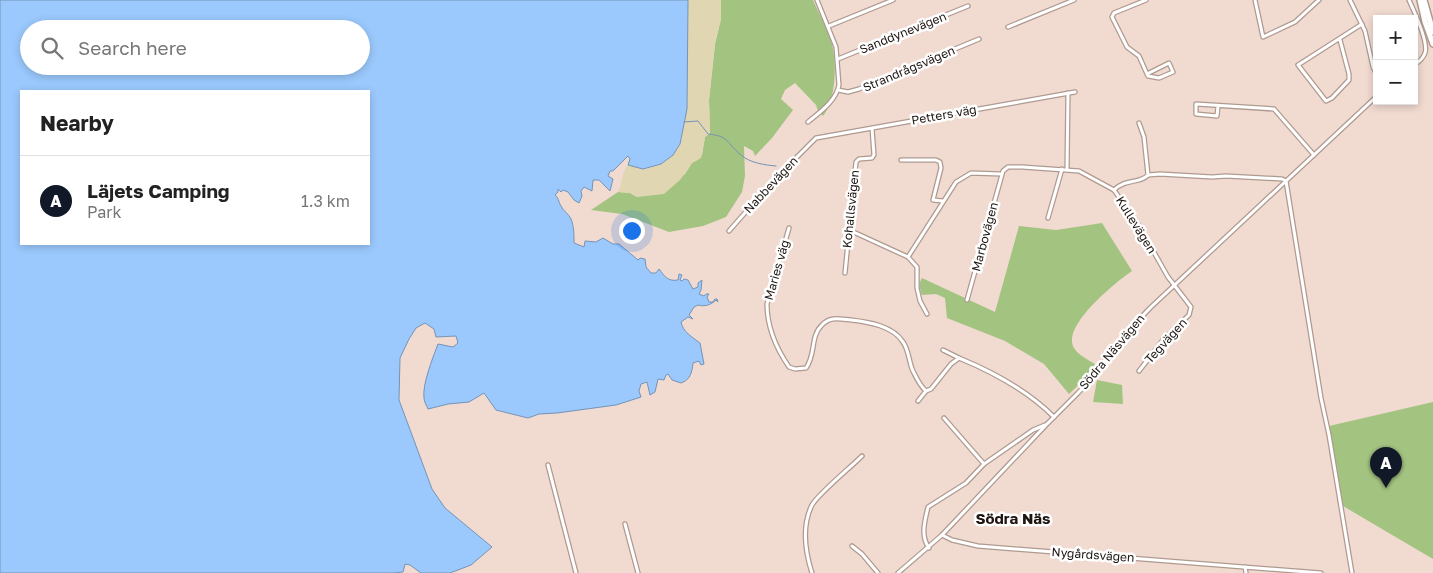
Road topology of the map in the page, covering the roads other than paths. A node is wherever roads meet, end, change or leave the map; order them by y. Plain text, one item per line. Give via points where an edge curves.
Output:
1 (817, 0) edge
2 (893, 0) edge
3 (1074, 0) edge
4 (1146, 0) edge
5 (1255, 0) edge
6 (1319, 0) edge
7 (1350, 0) edge
8 (1409, 0) edge
9 (1420, 0) edge
10 (1424, 0) edge
11 (887, 1) edge
12 (968, 6) dead end
13 (1362, 24) junction
14 (829, 26) junction
15 (1008, 27) dead end
16 (1433, 32) edge
17 (979, 39) dead end
18 (1340, 40) junction
19 (1433, 44) edge
20 (838, 59) junction
21 (1373, 61) edge
22 (1418, 61) edge
23 (1147, 74) junction
24 (838, 90) junction
25 (1075, 92) dead end
26 (1068, 93) junction
27 (1373, 100) edge
28 (1218, 106) junction
29 (808, 122) dead end
30 (1139, 123) dead end
31 (872, 128) junction
32 (814, 139) joint
33 (1314, 155) junction
34 (901, 160) dead end
35 (1065, 169) junction
36 (1001, 174) junction
37 (1148, 175) junction
38 (1286, 181) junction
39 (1114, 190) junction
40 (943, 201) junction
41 (1048, 218) dead end
42 (789, 228) dead end
43 (849, 230) junction
44 (729, 231) dead end
45 (908, 257) junction
46 (846, 273) dead end
47 (1174, 286) junction
48 (967, 300) dead end
49 (928, 314) dead end
50 (943, 350) dead end
51 (958, 358) junction
52 (1139, 371) dead end
53 (926, 391) junction
54 (918, 401) dead end
55 (1054, 417) junction
56 (944, 418) dead end
57 (1046, 425) junction
58 (862, 456) dead end
59 (984, 464) junction
60 (548, 465) dead end
61 (625, 524) dead end
62 (942, 535) junction
63 (852, 546) dead end
64 (929, 548) junction
65 (1246, 567) junction
66 (576, 573) edge
67 (638, 573) edge
68 (812, 573) edge
69 (878, 573) edge
70 (898, 573) edge
71 (1246, 573) edge
72 (1321, 573) edge
73 (1352, 573) edge

1 - 14 street
2 - 11 street
3 - 15 street
4 - 23 street via 1114,13 1112,17 1127,47 1138,56
5 - 6 street via 1263,37 1295,22
7 - 13 street
8 - 22 street via 1426,50
9 - 19 main road
10 - 16 main road
11 - 14 street
12 - 20 street, Sanddynevägen
13 - 18 street
13 - 21 street
14 - 20 street
17 - 24 street, Strandrågsvägen via 860,89
18 - 18 street via 1349,80 1326,101 1298,64
20 - 24 street
23 - 23 street via 1158,78 1173,72 1169,63
24 - 29 street
25 - 26 street, Petters väg
26 - 31 street, Petters väg
26 - 35 street
27 - 33 street, Södra Näsvägen
28 - 28 street via 1196,104 1196,114 1217,116
28 - 33 street via 1274,109
30 - 37 street via 1144,136
31 - 32 street, Petters väg
31 - 43 street, Kohallsvägen via 874,155 856,162
32 - 44 street, Nabbevägen
33 - 38 street, Södra Näsvägen
34 - 40 street via 940,162 934,200
35 - 36 street, Kullevägen via 1012,167
35 - 39 street, Kullevägen via 1087,174
35 - 41 street
36 - 40 street, Kullevägen via 965,176 953,184
36 - 48 street, Marbovägen
37 - 38 street via 1250,176
37 - 39 street via 1123,183
38 - 47 street, Södra Näsvägen
38 - 73 street
39 - 47 street, Kullevägen
40 - 45 street, Kullevägen
42 - 53 street, Maries väg via 767,304 772,336 789,367 806,368 815,336 823,323 831,319 864,322 891,331 903,342 913,370
43 - 45 street
43 - 46 street, Kohallsvägen
45 - 49 street via 917,267 920,302
47 - 52 street, Tegvägen via 1191,307 1190,314 1163,340
47 - 55 street, Södra Näsvägen via 1134,325 1094,376
50 - 51 street
51 - 53 street
51 - 55 street via 1031,396
53 - 54 street
55 - 57 street, Södra Näsvägen
56 - 59 street
57 - 59 street via 1033,430
57 - 62 street, Södra Näsvägen
58 - 68 street via 812,504 805,540
59 - 64 street via 966,483 928,507 924,528
60 - 66 street
61 - 67 street
62 - 64 street, Södra Näsvägen
62 - 65 street, Nygårdsvägen via 978,546
63 - 69 street
64 - 70 street, Södra Näsvägen
65 - 71 street
65 - 72 street, Nygårdsvägen

